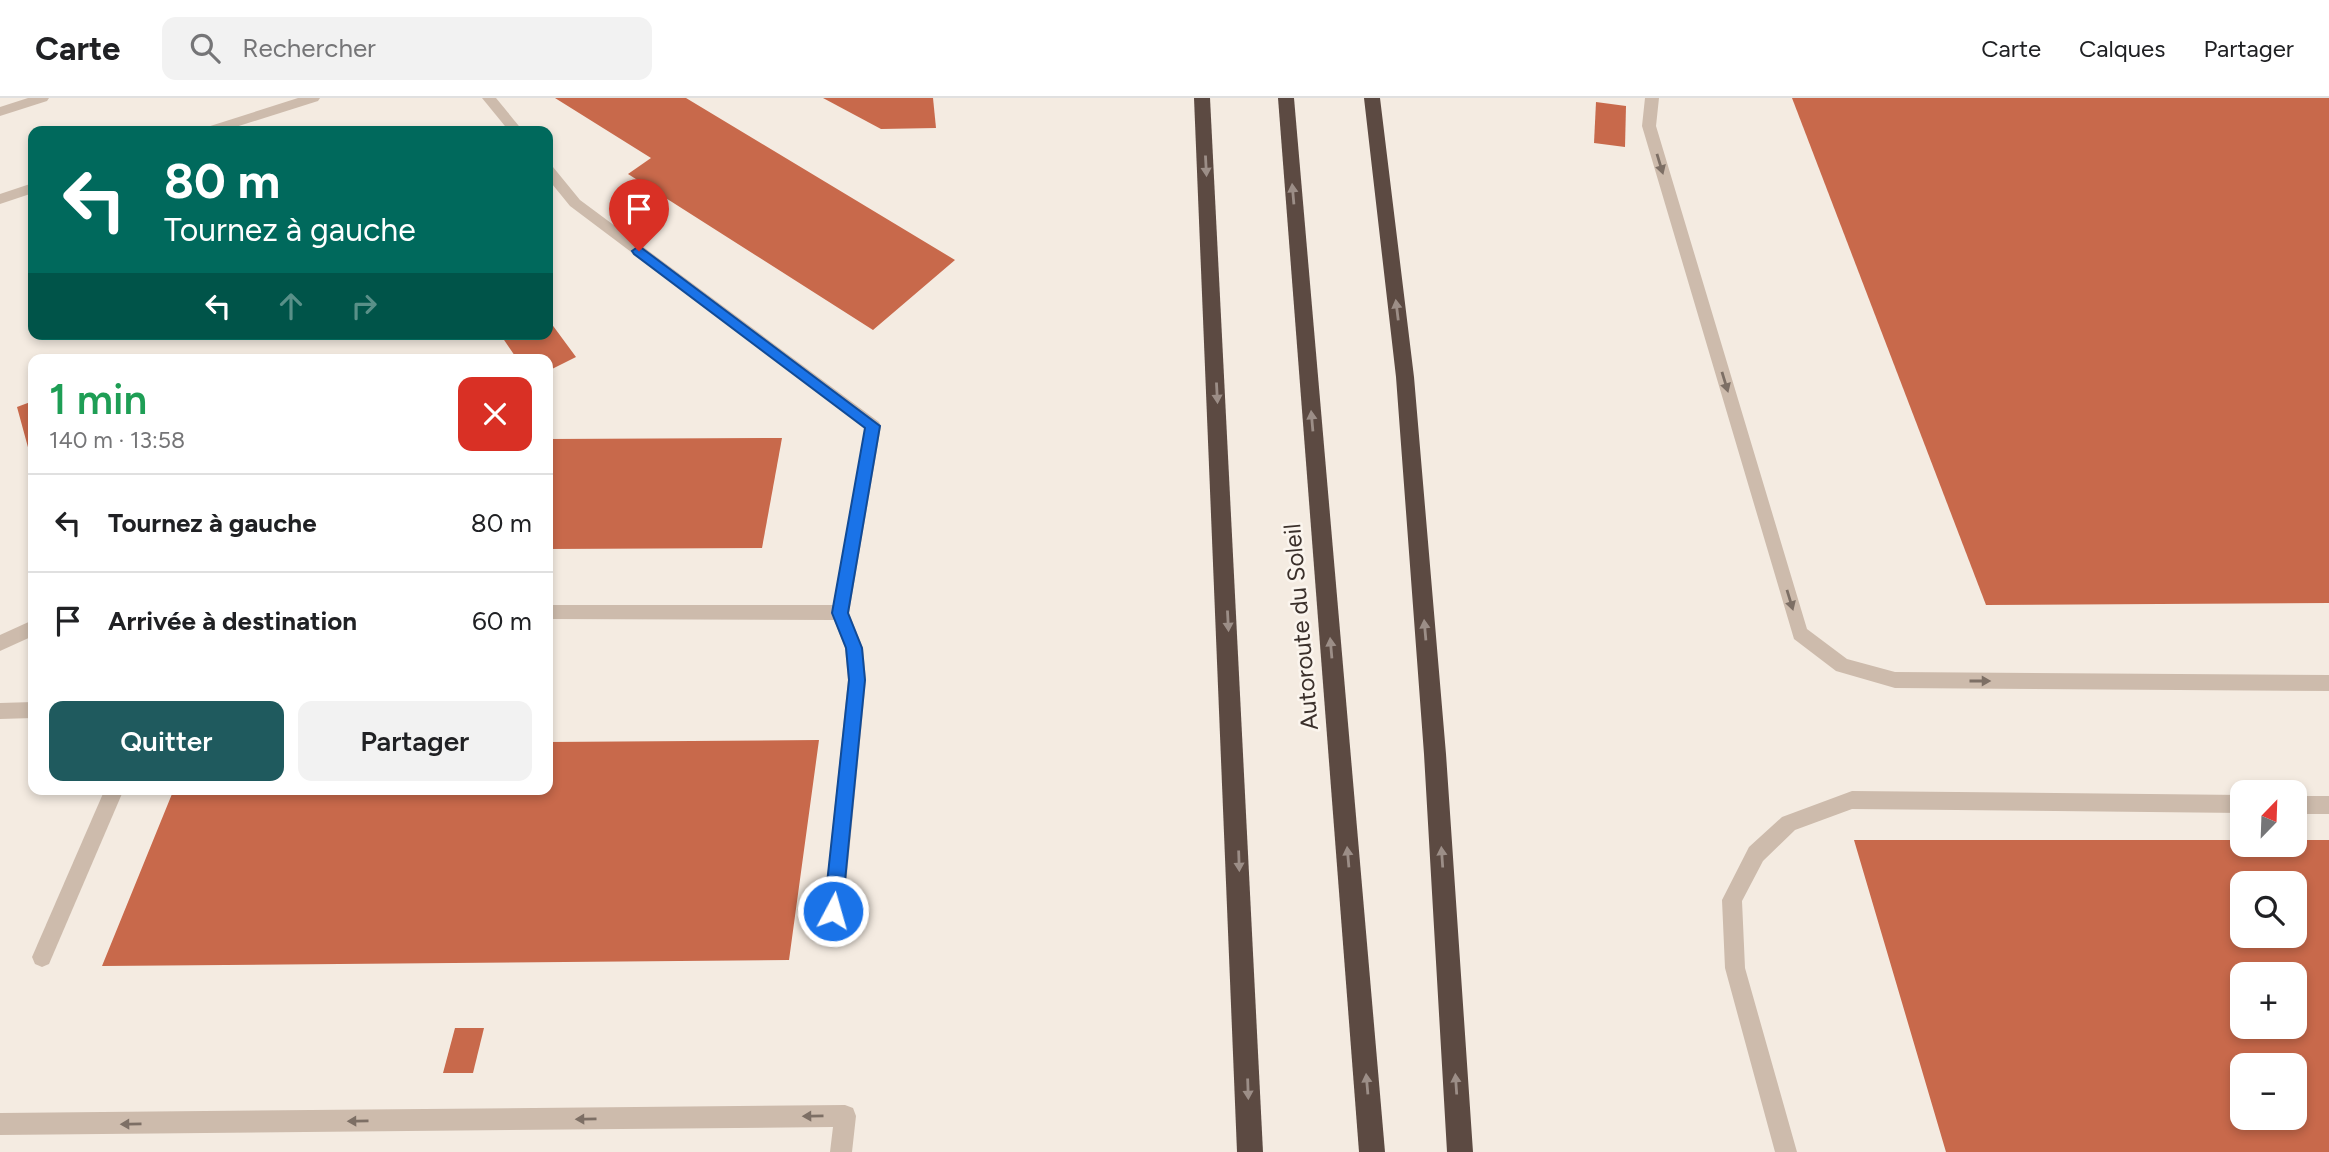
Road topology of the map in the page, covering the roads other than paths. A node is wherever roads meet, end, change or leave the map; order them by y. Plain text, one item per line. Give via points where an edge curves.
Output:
1 (42, 98) edge
2 (313, 98) edge
3 (489, 98) edge
4 (1202, 98) edge
5 (1286, 98) edge
6 (1371, 98) edge
7 (1652, 98) edge
8 (0, 112) edge
9 (225, 126) edge
10 (512, 126) edge
11 (553, 176) edge
12 (28, 190) edge
13 (0, 199) edge
14 (553, 612) edge
15 (840, 613) junction
16 (28, 630) edge
17 (0, 643) edge
18 (2329, 683) edge
19 (28, 710) edge
20 (0, 711) edge
21 (112, 795) edge
22 (2230, 804) edge
23 (2307, 805) edge
24 (2329, 805) edge
25 (831, 936) dead end
26 (42, 957) dead end
27 (0, 1124) edge
28 (841, 1152) edge
29 (1250, 1152) edge
30 (1372, 1152) edge
31 (1460, 1152) edge
32 (1786, 1152) edge

1 - 8 street
2 - 9 street
3 - 10 street
4 -> 29 highway
30 -> 5 highway, Autoroute du Soleil
31 -> 6 highway via 1406,391
7 -> 18 street via 1648,126 1800,634 1842,665 1895,680
11 - 15 street via 575,203 873,426
12 - 13 street
14 - 15 street
15 - 25 street via 854,648 857,680
16 - 17 street
19 - 20 street
21 - 26 street
22 - 32 street via 1852,800 1789,823 1756,854 1732,900 1735,968
23 - 24 street
28 -> 27 street via 845,1116

